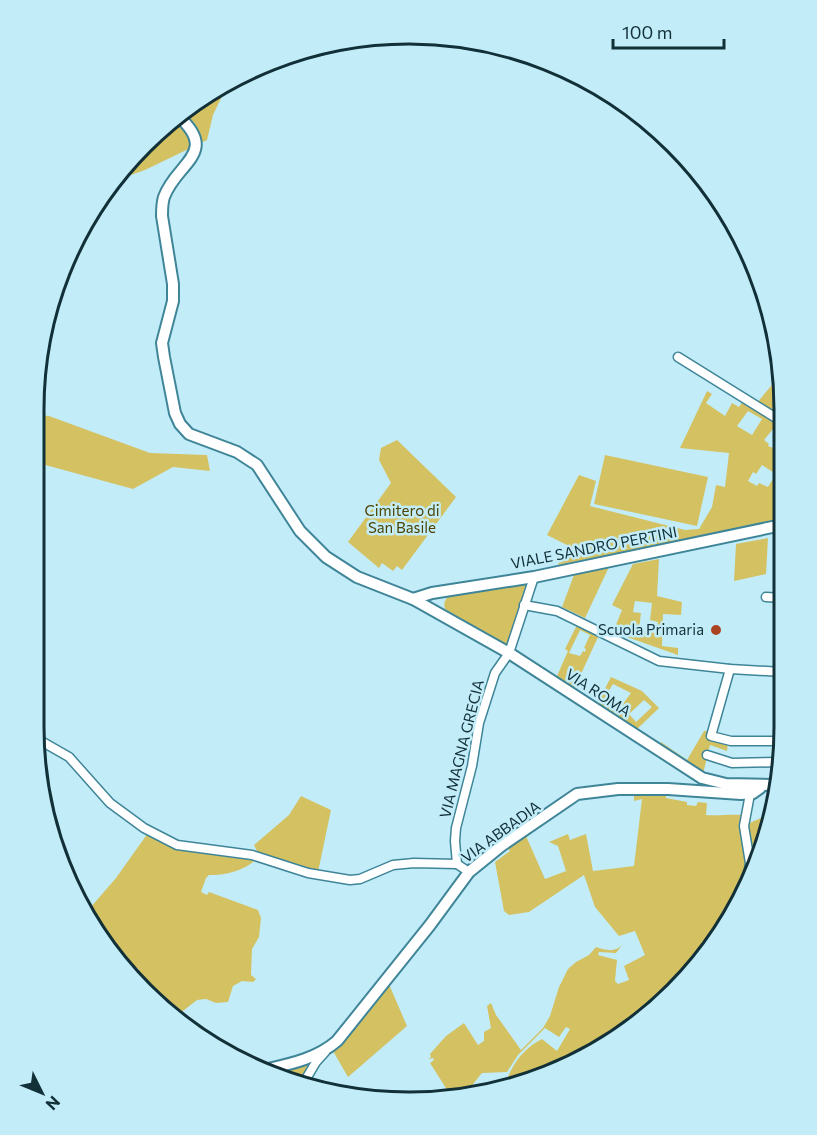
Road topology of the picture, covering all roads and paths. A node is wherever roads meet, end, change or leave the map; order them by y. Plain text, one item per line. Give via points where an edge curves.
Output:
1 (184, 121) edge
2 (678, 357) dead end
3 (774, 417) edge
4 (774, 527) edge
5 (534, 577) junction
6 (766, 597) dead end
7 (413, 598) junction
8 (774, 598) edge
9 (525, 605) junction
10 (509, 652) junction
11 (730, 669) junction
12 (774, 671) edge
13 (773, 741) edge
14 (44, 743) edge
15 (707, 755) dead end
16 (771, 762) edge
17 (761, 785) junction
18 (768, 785) edge
19 (750, 794) junction
20 (749, 857) edge
21 (457, 864) junction
22 (469, 872) junction
23 (325, 1052) junction
24 (277, 1067) edge
25 (307, 1077) edge

1 - 7 street, VIA ROMA via 195,135 196,144 162,205 173,284 173,301 162,343 180,424 197,439 237,452 257,465 300,531 326,557 357,577
2 - 3 street
4 - 5 street, VIALE SANDRO PERTINI
5 - 7 street, VIALE SANDRO PERTINI
5 - 9 street, VIA MAGNA GRECIA
6 - 8 street
7 - 10 street, VIA ROMA
9 - 10 street, VIA MAGNA GRECIA
9 - 11 street via 557,611 659,661
10 - 17 street, VIA ROMA via 702,778 726,784
10 - 21 street, VIA MAGNA GRECIA via 495,673 479,723 456,828
11 - 12 street
11 - 13 street via 711,736 731,741
14 - 21 street via 69,757 110,803 144,828 177,845 252,855 309,873 350,880 393,865
15 - 16 street via 732,763
17 - 18 street, VIA ROMA
17 - 19 street
19 - 20 street via 744,826
19 - 22 street, VIA ABBADIA via 618,789 584,792 501,846
21 - 22 street
22 - 23 street, VIA ABBADIA via 355,1021
23 - 24 street, VIA ABBADIA
23 - 25 street

